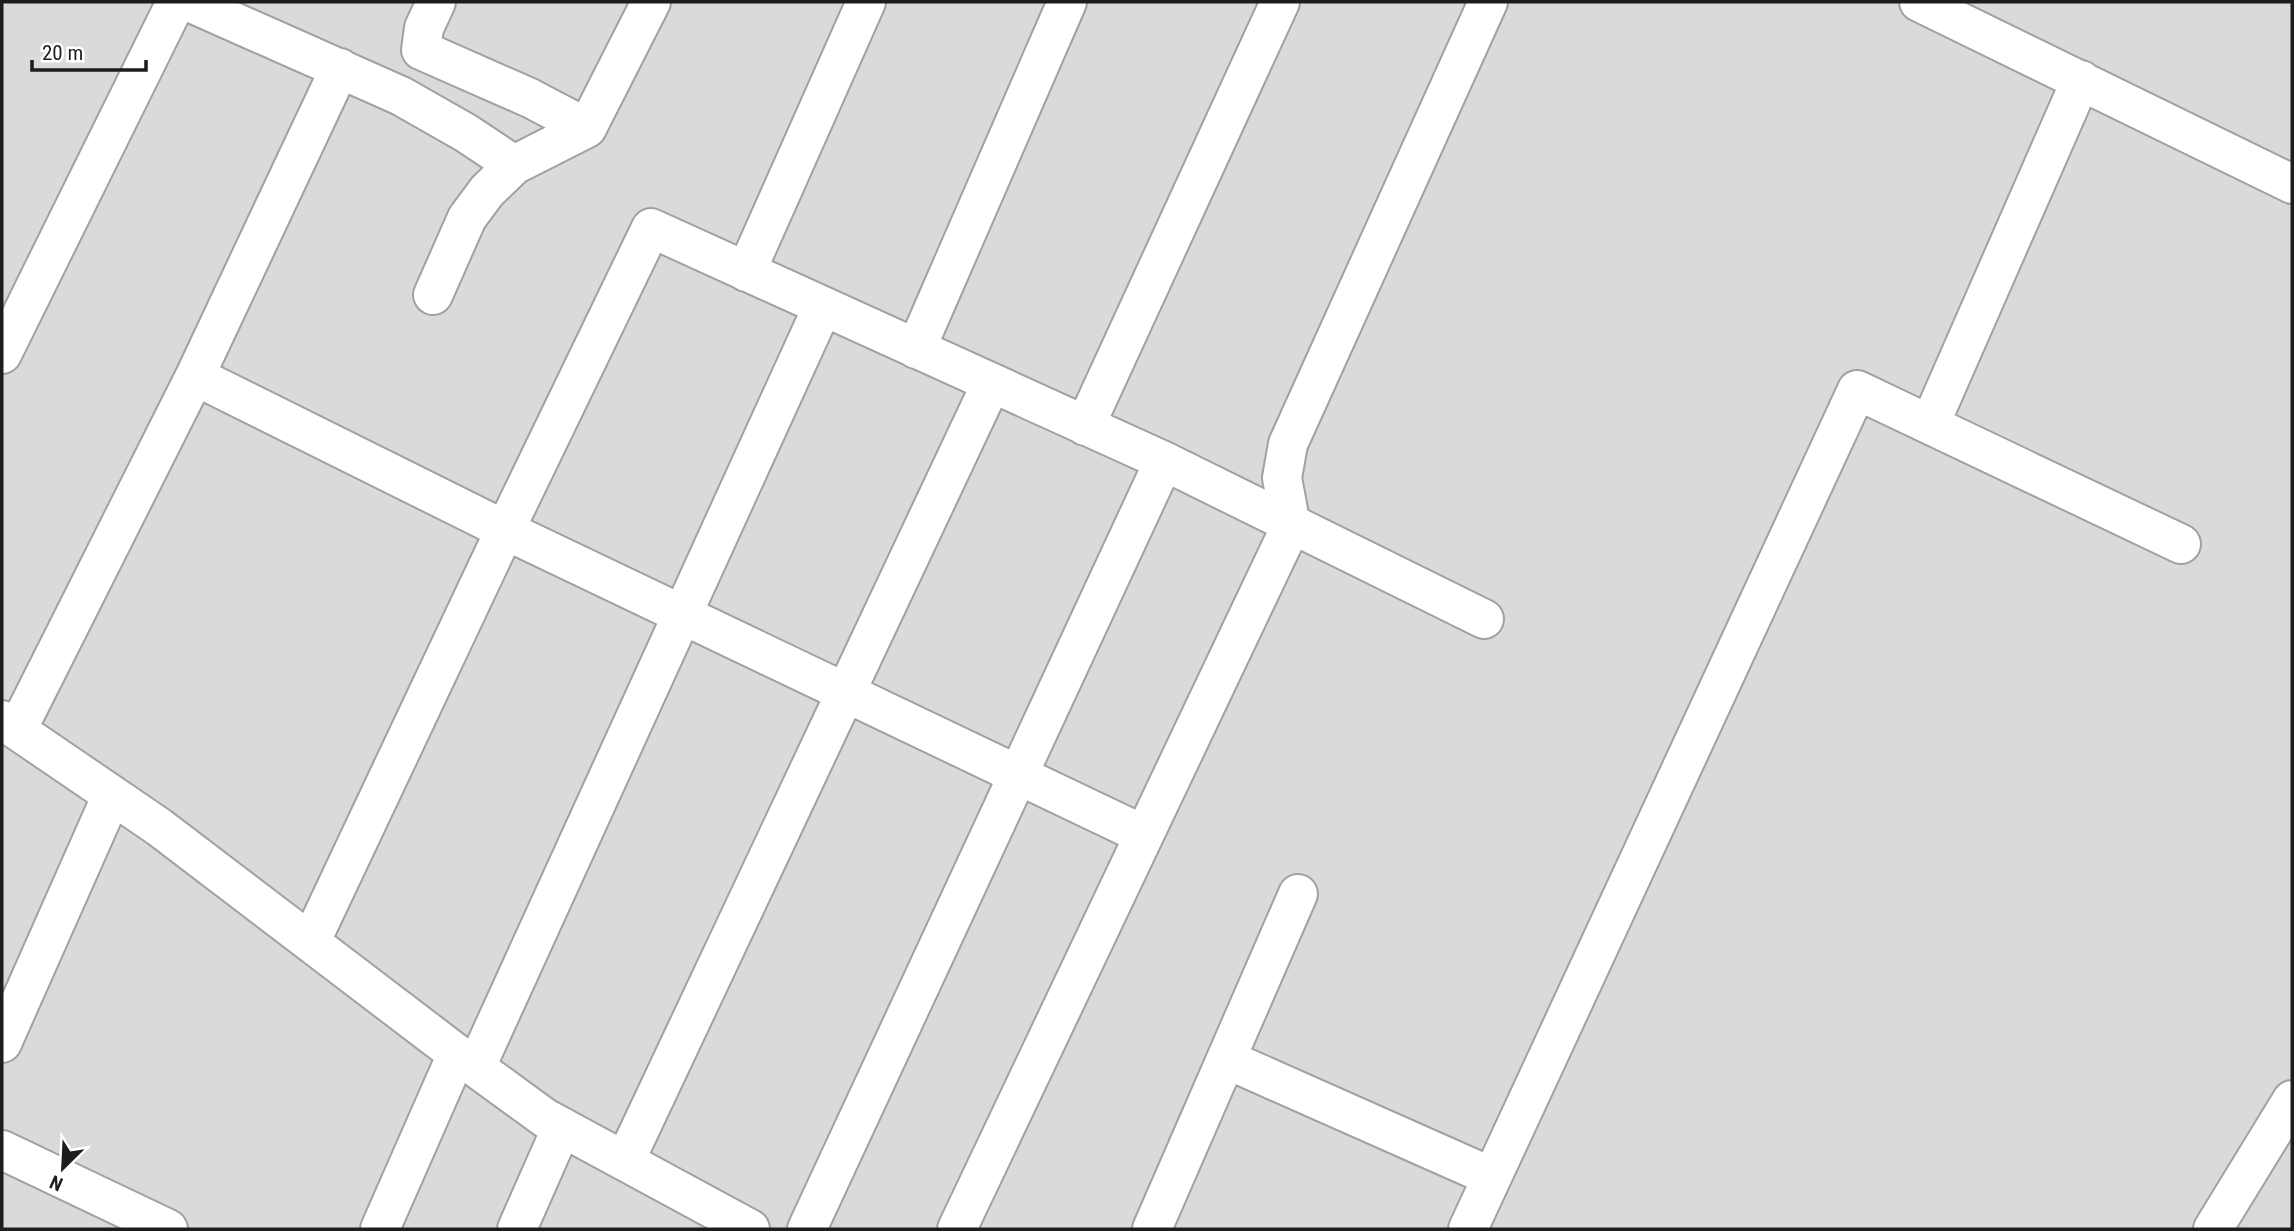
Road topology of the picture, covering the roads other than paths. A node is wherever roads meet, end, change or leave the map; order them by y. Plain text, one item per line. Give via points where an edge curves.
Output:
1 (176, 2) edge
2 (189, 2) edge
3 (436, 2) edge
4 (650, 2) edge
5 (866, 2) edge
6 (1067, 2) edge
7 (1280, 2) edge
8 (1488, 2) edge
9 (1919, 2) edge
10 (340, 68) junction
11 (2081, 80) junction
12 (587, 128) junction
13 (514, 165) junction
14 (2292, 184) edge
15 (746, 272) junction
16 (433, 295) dead end
17 (823, 306) junction
18 (916, 349) junction
19 (2, 354) edge
20 (195, 376) junction
21 (991, 384) junction
22 (1930, 424) junction
23 (1085, 426) junction
24 (1164, 461) junction
25 (1291, 526) junction
26 (505, 530) junction
27 (2180, 544) dead end
28 (683, 614) junction
29 (1484, 619) dead end
30 (846, 692) junction
31 (9, 725) edge
32 (1019, 775) junction
33 (113, 795) junction
34 (1144, 835) junction
35 (1298, 894) dead end
36 (311, 941) junction
37 (2, 1043) edge
38 (1226, 1059) junction
39 (467, 1061) junction
40 (2292, 1100) edge
41 (562, 1127) junction
42 (2, 1150) edge
43 (625, 1161) junction
44 (1492, 1177) junction
45 (168, 1229) edge
46 (380, 1229) edge
47 (517, 1229) edge
48 (750, 1229) edge
49 (807, 1229) edge
50 (957, 1229) edge
51 (1152, 1229) edge
52 (1468, 1229) edge
53 (2213, 1229) edge

1 - 19 street
2 - 10 street
3 - 12 street via 421,50
4 - 12 street
5 - 15 street
6 - 18 street
7 - 23 street
8 - 25 street via 1288,444 1282,478
9 - 11 street
10 - 13 street via 412,102
10 - 20 street
11 - 14 street
11 - 22 street
12 - 13 street
13 - 16 street via 467,218
15 - 17 street
15 - 26 street via 651,228
17 - 18 street
17 - 28 street
18 - 21 street
20 - 26 street
20 - 31 street
21 - 23 street
21 - 30 street
22 - 27 street
22 - 44 street via 1857,390
23 - 24 street
24 - 25 street
24 - 32 street
25 - 29 street
25 - 34 street
26 - 28 street
26 - 36 street
28 - 30 street
28 - 39 street
30 - 32 street
30 - 43 street
31 - 33 street
32 - 34 street
32 - 49 street
33 - 36 street
33 - 37 street
34 - 50 street
35 - 38 street
36 - 39 street
38 - 44 street
38 - 51 street
39 - 41 street
39 - 46 street
40 - 53 street
41 - 43 street
41 - 47 street
42 - 45 street
43 - 48 street
44 - 52 street

